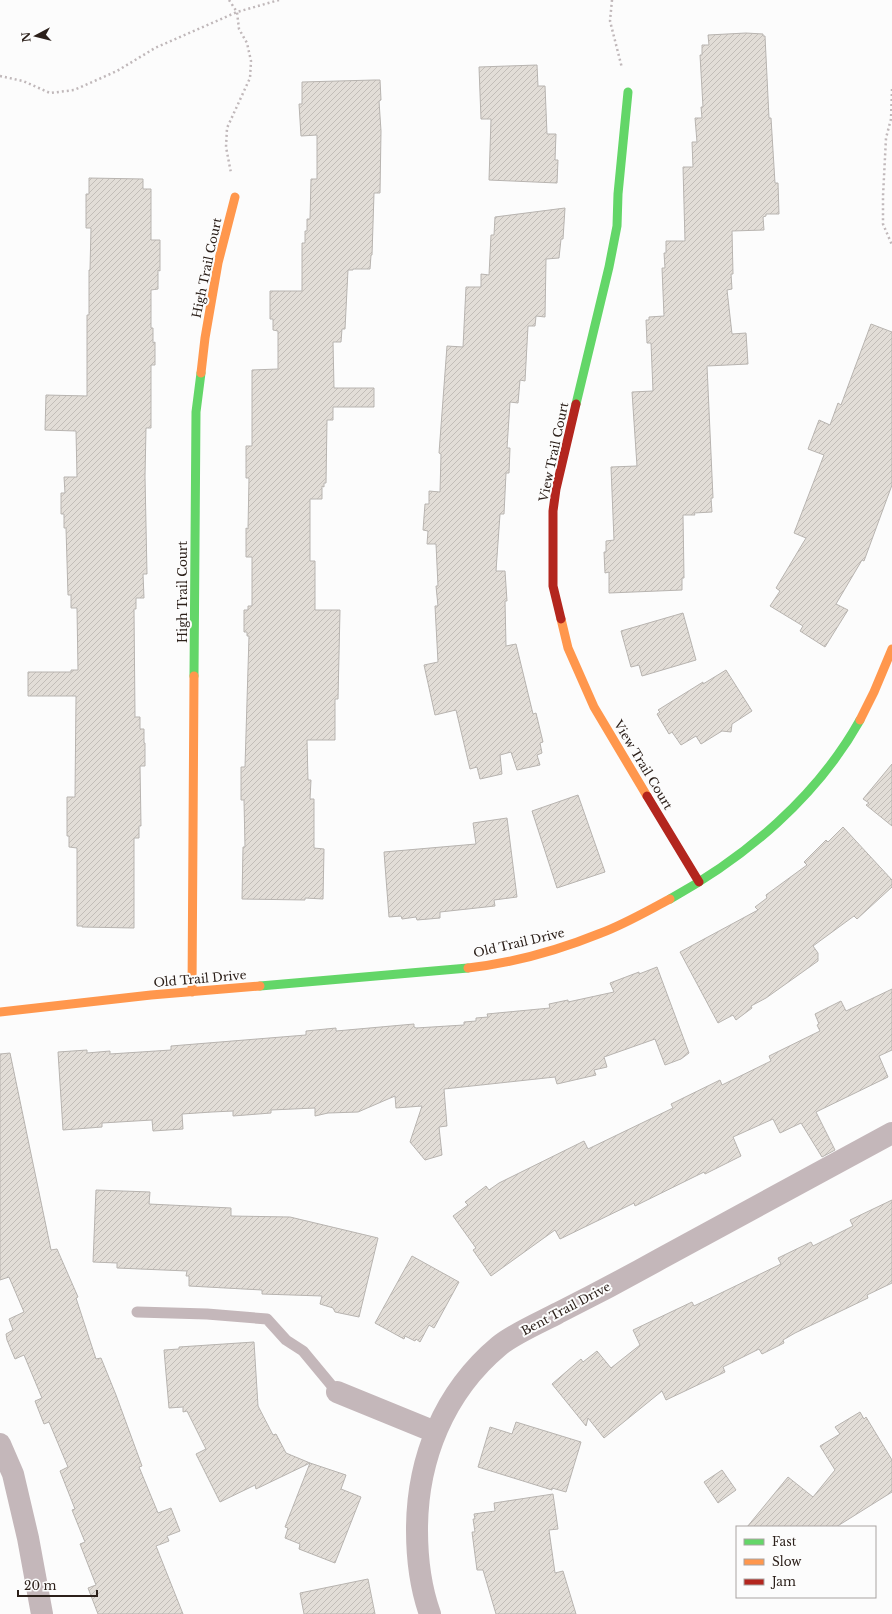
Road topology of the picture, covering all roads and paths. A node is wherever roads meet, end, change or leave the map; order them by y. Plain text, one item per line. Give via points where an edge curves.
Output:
1 (229, 0) edge
2 (279, 0) edge
3 (612, 0) edge
4 (237, 12) junction
5 (0, 76) edge
6 (892, 89) edge
7 (628, 92) joint
8 (236, 197) joint
9 (892, 245) edge
10 (892, 649) edge
11 (699, 882) junction
12 (192, 992) junction
13 (0, 1012) edge
14 (892, 1133) edge
15 (137, 1312) dead end
16 (337, 1392) joint
17 (435, 1432) junction
18 (0, 1444) edge
19 (42, 1614) edge
20 (430, 1614) edge

1 - 4 path
2 - 4 path
3 - 7 path via 610,21
4 - 5 path via 155,48 117,71 74,90 50,93 22,81
4 - 8 path via 239,29 247,43 251,60 250,78 227,128 226,147
6 - 9 path via 882,196 883,224
7 - 11 street, View Trail Court via 617,226 556,489 553,511 553,586 568,648 594,707
8 - 12 street, High Trail Court via 218,263 204,338 196,412
10 - 11 street, Old Trail Drive via 861,717 819,780 764,836 733,861
11 - 12 street, Old Trail Drive via 605,932 543,952 488,965
12 - 13 street, Old Trail Drive
14 - 17 street, Bent Trail Drive via 501,1345 480,1363 463,1384
15 - 16 lane via 267,1319 286,1340 303,1351
16 - 17 street
17 - 20 street, Bent Trail Drive via 426,1456 417,1507 417,1555 420,1578
18 - 19 street via 13,1474 30,1546

